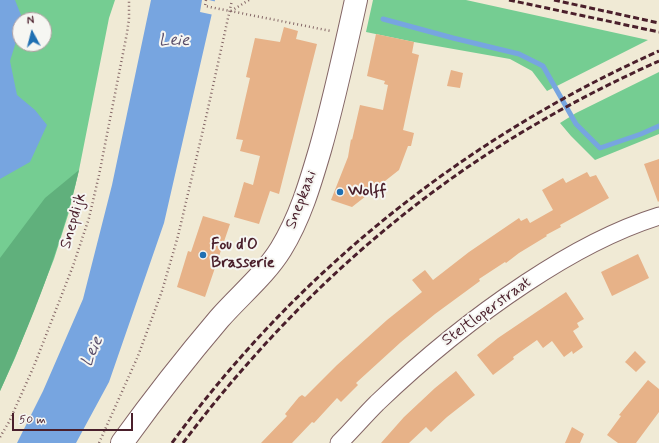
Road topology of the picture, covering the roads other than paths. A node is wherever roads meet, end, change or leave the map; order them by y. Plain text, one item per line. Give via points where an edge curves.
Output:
1 (356, 0) edge
2 (659, 216) edge
3 (122, 443) edge
4 (339, 443) edge

1 - 3 street, Snepkaai via 329,119 297,218 280,250 265,270 220,318
2 - 4 street, Steltloperstraat via 636,223 579,250 509,294 424,361 376,404

